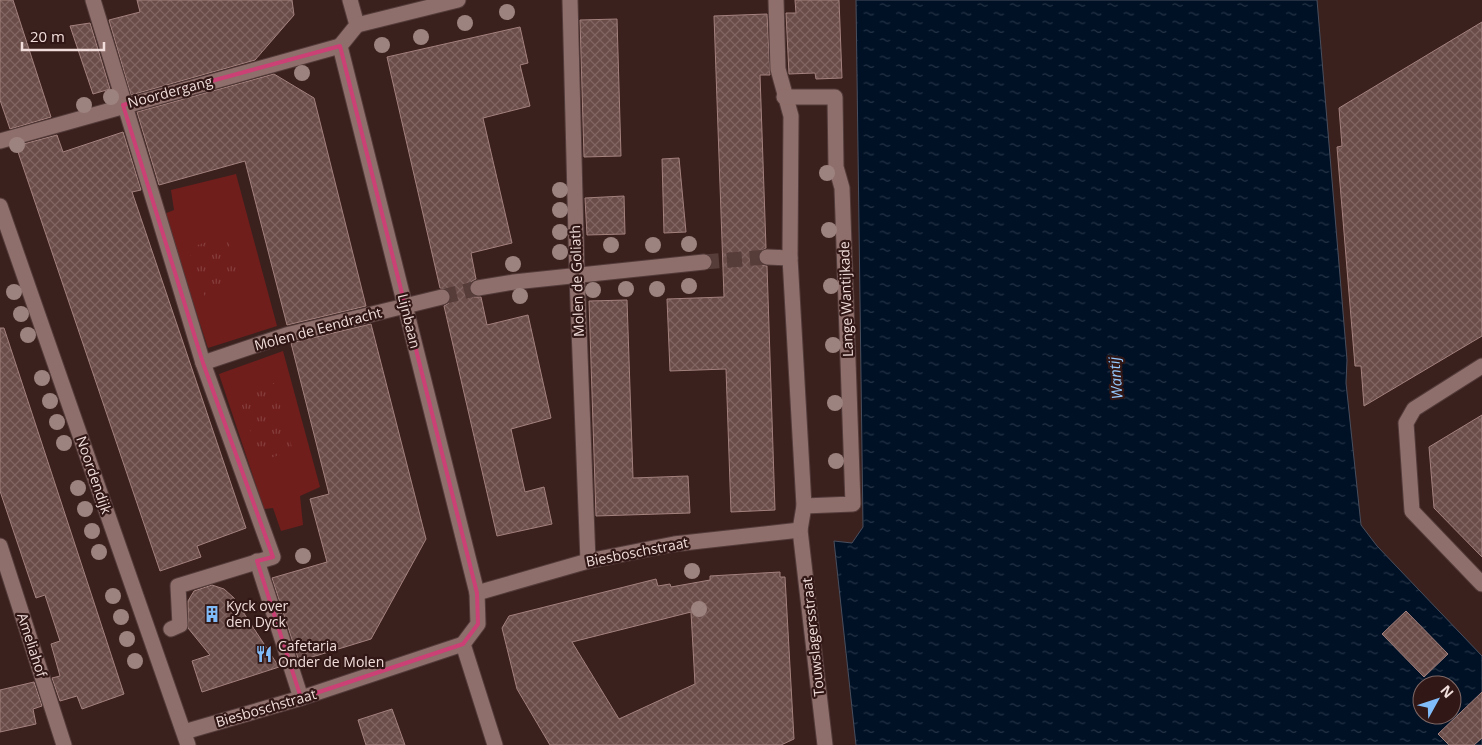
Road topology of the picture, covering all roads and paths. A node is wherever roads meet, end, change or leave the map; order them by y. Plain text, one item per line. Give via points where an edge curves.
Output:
1 (93, 0) edge
2 (350, 0) edge
3 (458, 0) edge
4 (570, 0) edge
5 (776, 0) edge
6 (357, 25) junction
7 (340, 46) junction
8 (784, 97) junction
9 (123, 105) junction
10 (0, 141) edge
11 (0, 206) edge
12 (766, 257) tunnel mouth
13 (790, 258) junction
14 (704, 262) tunnel mouth
15 (576, 276) junction
16 (478, 288) tunnel mouth
17 (442, 297) tunnel mouth
18 (406, 306) junction
19 (203, 363) junction
20 (1482, 366) edge
21 (804, 506) junction
22 (800, 530) junction
23 (0, 546) edge
24 (257, 561) junction
25 (588, 561) junction
26 (1482, 584) edge
27 (478, 593) junction
28 (171, 629) dead end
29 (463, 644) junction
30 (301, 698) junction
31 (186, 739) edge
32 (62, 745) edge
33 (495, 745) edge
34 (825, 745) edge

1 - 9 street
2 - 6 street
3 - 6 street
4 - 15 street, Molen de Goliath
5 - 8 street via 778,70
6 - 7 street
7 - 9 street, Noordergang
7 - 18 street, Lijnbaan
8 - 13 street via 791,116
8 - 21 street, Lange Wantijkade via 835,97 836,167 842,188 853,504
9 - 10 street, Noordergang
9 - 19 street
11 - 31 street, Noordendijk
12 - 13 street
13 - 21 street
14 - 15 street
15 - 16 street
15 - 25 street, Molen de Goliath
17 - 18 street, Molen de Eendracht
18 - 19 street, Molen de Eendracht via 286,335
18 - 27 street, Lijnbaan
19 - 24 street via 273,556
20 - 26 street via 1414,409 1406,424 1412,511
21 - 22 street
22 - 25 street, Biesboschstraat via 674,544
22 - 34 street, Touwslagersstraat
23 - 32 street, Ameliahof
24 - 28 street via 178,586 180,625
24 - 30 street
25 - 27 street, Biesboschstraat
27 - 29 street, Lijnbaan via 478,624
29 - 30 street, Biesboschstraat
29 - 33 street
30 - 31 street, Biesboschstraat

